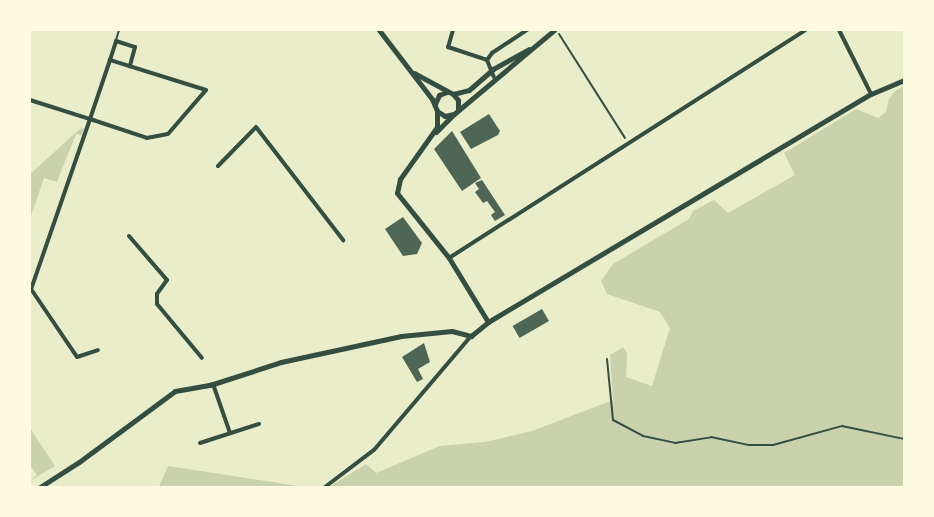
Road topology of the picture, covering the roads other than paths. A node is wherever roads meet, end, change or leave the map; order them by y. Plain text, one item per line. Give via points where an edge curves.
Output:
1 (119, 30) edge
2 (379, 30) edge
3 (452, 30) edge
4 (528, 30) edge
5 (555, 30) edge
6 (805, 30) edge
7 (839, 30) edge
8 (116, 41) junction
9 (529, 49) junction
10 (110, 60) junction
11 (487, 60) junction
12 (130, 66) junction
13 (493, 69) junction
14 (409, 70) junction
15 (494, 77) junction
16 (904, 80) edge
17 (450, 93) junction
18 (871, 94) junction
19 (30, 100) edge
20 (436, 109) junction
21 (455, 113) junction
22 (90, 119) junction
23 (431, 137) junction
24 (218, 166) dead end
25 (129, 236) dead end
26 (343, 240) dead end
27 (449, 258) junction
28 (30, 289) edge
29 (488, 322) junction
30 (471, 336) junction
31 (98, 350) dead end
32 (202, 358) dead end
33 (213, 384) junction
34 (259, 424) dead end
35 (230, 433) junction
36 (200, 443) dead end
37 (40, 487) edge
38 (325, 487) edge

1 - 8 lane
2 - 14 street
3 - 11 street via 448,48
4 - 11 street
5 - 9 street
6 - 27 street
7 - 18 street
8 - 10 street
8 - 12 street via 135,47
9 - 13 street
9 - 15 street
10 - 12 street
10 - 22 street
11 - 13 street
12 - 22 street via 206,90 168,134 147,138
13 - 15 street
13 - 17 street via 469,90
14 - 17 street
14 - 20 street
15 - 21 street
16 - 18 street
17 - 20 street via 439,95
17 - 21 street via 459,104
18 - 29 street
19 - 22 street
20 - 21 street via 445,116
20 - 23 street via 437,127
21 - 23 street
22 - 28 street
23 - 27 street via 400,179 397,194
24 - 26 street via 256,127
25 - 32 street via 167,280 156,294 157,304
27 - 29 street
28 - 31 street via 77,358
29 - 30 street
30 - 33 street via 452,332 401,336 281,362
30 - 38 street via 383,440 355,467
33 - 35 street
33 - 37 street via 175,391
34 - 35 street
35 - 36 street

